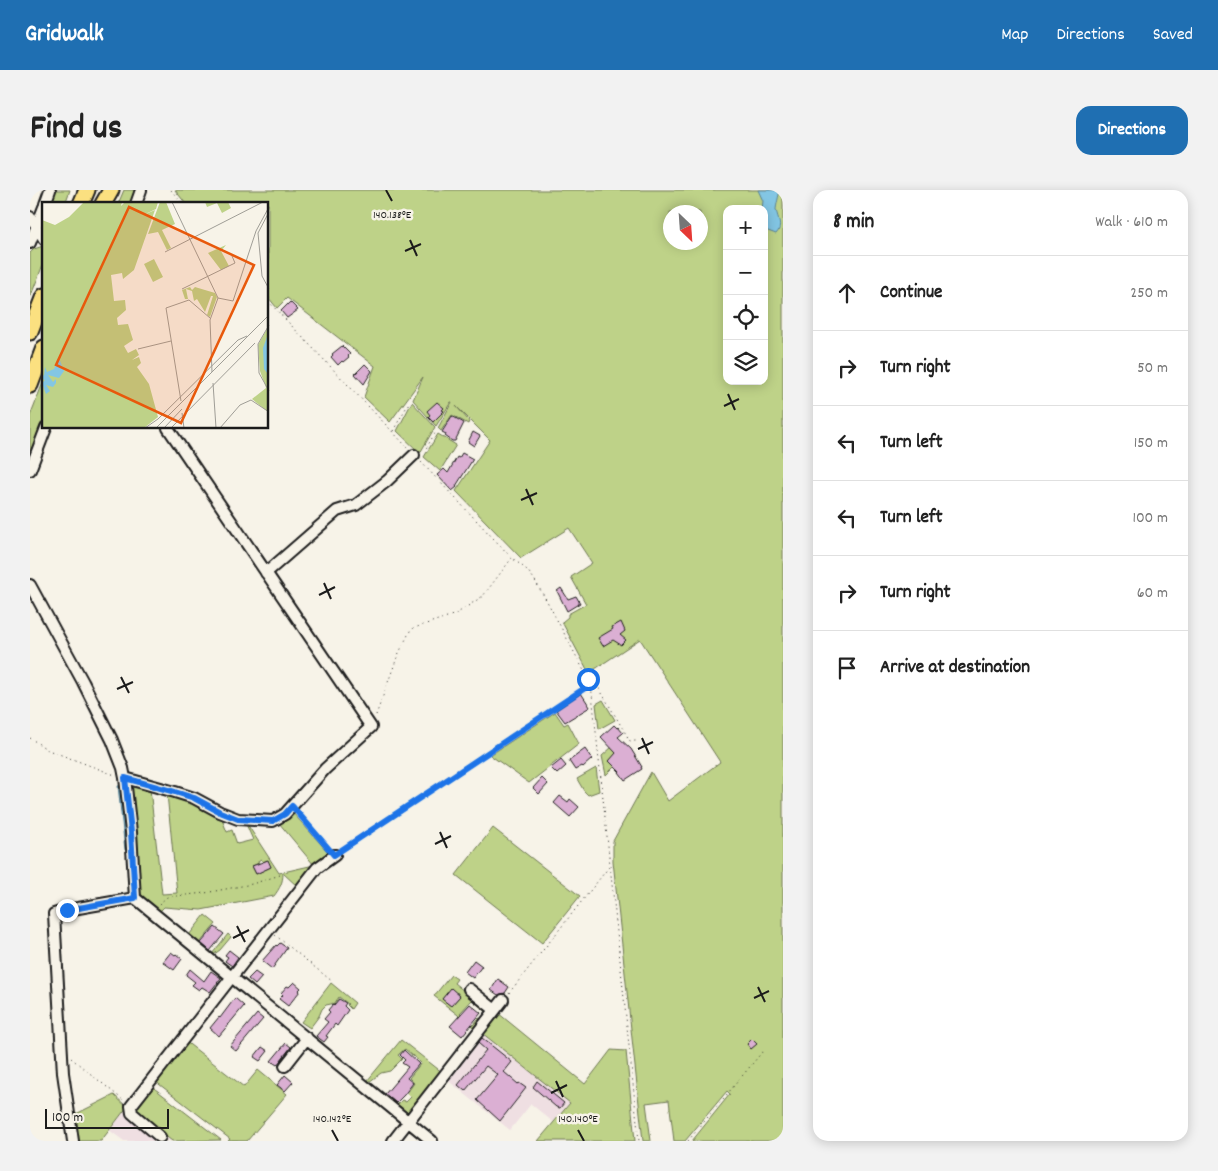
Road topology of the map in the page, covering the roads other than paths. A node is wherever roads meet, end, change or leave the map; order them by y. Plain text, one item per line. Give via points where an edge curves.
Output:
1 (50, 190) edge
2 (80, 190) edge
3 (87, 190) edge
4 (107, 190) edge
5 (111, 190) edge
6 (141, 190) edge
7 (45, 202) edge
8 (76, 202) edge
9 (82, 202) edge
10 (103, 202) edge
11 (103, 202) edge
12 (137, 202) edge
13 (42, 210) edge
14 (30, 217) edge
15 (36, 227) junction
16 (42, 236) edge
17 (30, 242) edge
18 (42, 301) edge
19 (30, 332) edge
20 (42, 353) edge
21 (30, 385) edge
22 (46, 429) edge
23 (169, 429) edge
24 (417, 457) road end
25 (30, 470) edge
26 (266, 572) junction
27 (30, 585) edge
28 (125, 778) junction
29 (334, 855) road end
30 (135, 898) junction
31 (232, 977) junction
32 (469, 989) dead end
33 (503, 1000) road end
34 (495, 1010) junction
35 (306, 1038) junction
36 (285, 1066) dead end
37 (408, 1122) junction
38 (160, 1137) dead end
39 (73, 1141) edge
40 (393, 1141) edge
41 (432, 1141) edge

1 - 7 street
2 - 8 highway
3 - 9 highway
4 - 10 highway
5 - 11 highway
6 - 12 street
13 - 15 street
14 - 15 street
15 - 16 street
15 - 17 street
18 - 19 highway
20 - 21 highway
22 - 25 street
23 - 26 street
24 - 26 street via 356,505 337,512
26 - 28 street via 372,727 325,769 285,814 273,821 238,819 194,798
27 - 28 street via 108,732
28 - 30 street
29 - 31 street via 316,868
30 - 31 street
30 - 39 street via 54,914 63,1073
31 - 35 street
31 - 38 street via 131,1106 132,1112
32 - 34 street
33 - 34 street
34 - 37 street
35 - 36 street
35 - 37 street
37 - 40 street
37 - 41 street

